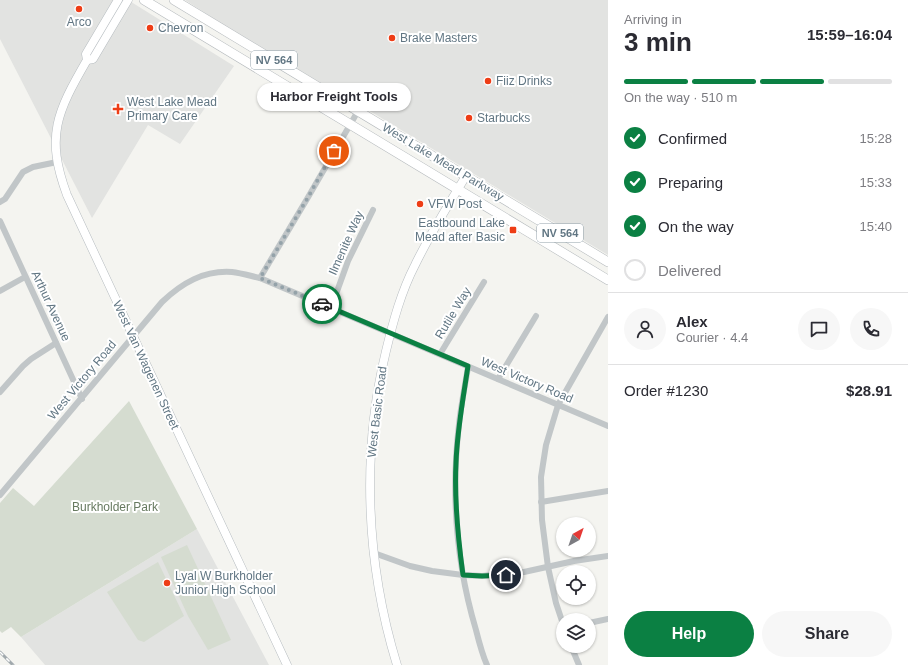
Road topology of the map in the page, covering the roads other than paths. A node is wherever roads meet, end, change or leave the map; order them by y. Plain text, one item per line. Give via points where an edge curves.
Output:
1 (118, 0) edge
2 (128, 0) edge
3 (144, 0) edge
4 (174, 0) edge
5 (87, 60) junction
6 (358, 111) junction
7 (350, 124) junction
8 (57, 162) junction
9 (466, 176) junction
10 (458, 189) junction
11 (0, 202) edge
12 (373, 210) dead end
13 (0, 221) edge
14 (608, 262) edge
15 (25, 277) junction
16 (260, 278) junction
17 (608, 280) edge
18 (484, 282) dead end
19 (0, 291) edge
20 (331, 308) junction
21 (536, 316) dead end
22 (608, 317) edge
23 (390, 333) junction
24 (133, 337) junction
25 (56, 343) junction
26 (440, 354) junction
27 (468, 366) junction
28 (498, 379) junction
29 (0, 392) edge
30 (82, 399) junction
31 (558, 405) junction
32 (608, 426) edge
33 (2, 488) edge
34 (608, 491) edge
35 (0, 495) edge
36 (541, 502) junction
37 (374, 553) junction
38 (608, 556) edge
39 (548, 567) junction
40 (463, 575) junction
41 (559, 613) edge
42 (608, 619) edge
43 (596, 622) edge
44 (574, 653) edge
45 (287, 665) edge
46 (397, 665) edge
47 (487, 665) edge
48 (579, 665) edge

1 - 5 main road, West Van Wagenen Street via 86,54
2 - 5 main road, West Van Wagenen Street via 93,59
3 - 7 main road, West Lake Mead Parkway / NV 564
4 - 6 main road, West Lake Mead Parkway / NV 564
5 - 8 main road, West Van Wagenen Street via 60,113 55,137
6 - 7 street
6 - 9 main road, West Lake Mead Parkway / NV 564
7 - 10 main road, West Lake Mead Parkway / NV 564
7 - 16 street
8 - 11 street via 23,172 5,199
8 - 24 main road, West Van Wagenen Street via 67,195
9 - 10 main road, West Basic Road
9 - 14 main road, West Lake Mead Parkway / NV 564
10 - 17 main road, West Lake Mead Parkway / NV 564
10 - 23 main road, West Basic Road via 414,266
12 - 20 street, Ilmenite Way via 348,260
13 - 15 street, Arthur Avenue
15 - 19 street
15 - 25 street, Arthur Avenue
16 - 20 street, West Victory Road
16 - 24 street, West Victory Road via 232,272 216,272 191,279 174,291
18 - 26 street, Rutile Way
20 - 23 street, West Victory Road
21 - 28 street
22 - 31 street
23 - 26 street, West Victory Road
23 - 37 main road, West Basic Road via 379,380 373,425 370,485
24 - 30 street, West Victory Road
24 - 45 main road, West Van Wagenen Street
25 - 29 street via 22,366
25 - 30 street, Arthur Avenue
26 - 27 street, West Victory Road
27 - 28 street, West Victory Road
27 - 40 street via 459,423 455,496
28 - 31 street, West Victory Road
30 - 33 street, West Victory Road
31 - 32 street, West Victory Road
31 - 36 street via 546,445
33 - 35 street, West Victory Road
34 - 36 street
36 - 39 street
37 - 40 street via 415,567
37 - 46 main road, West Basic Road via 387,631
38 - 39 street
39 - 40 street via 502,575
39 - 41 street
40 - 47 street via 470,611
42 - 43 street
44 - 48 street

